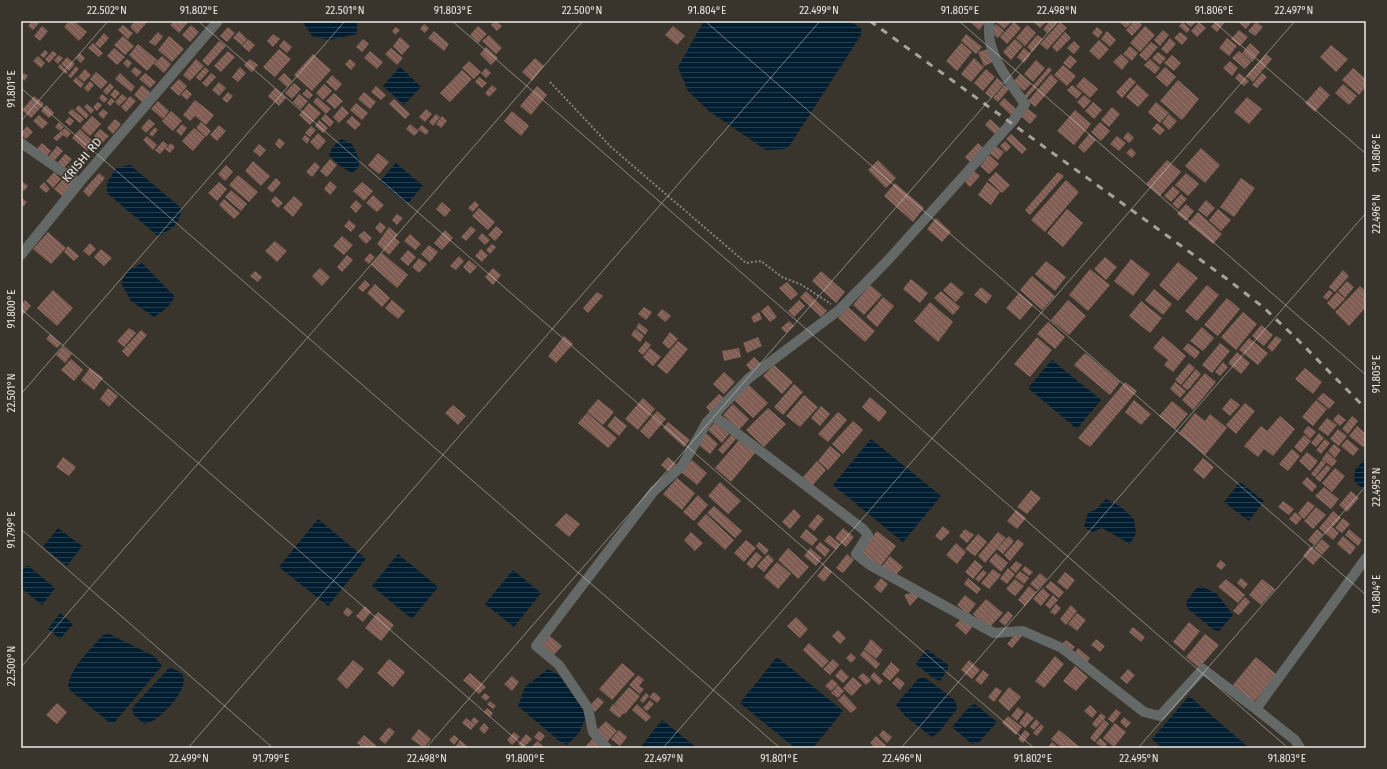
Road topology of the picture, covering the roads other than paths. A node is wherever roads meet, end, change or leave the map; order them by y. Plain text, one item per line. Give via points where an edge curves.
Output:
1 (218, 21) edge
2 (990, 21) edge
3 (21, 143) edge
4 (79, 184) junction
5 (21, 256) edge
6 (713, 415) junction
7 (1366, 558) edge
8 (1256, 709) junction
9 (607, 748) edge
10 (1300, 748) edge

1 - 4 street, KRISHI RD
2 - 6 street via 988,36 1000,68 1024,104 1012,122 894,254 839,310 749,378
3 - 4 street
4 - 5 street, KRISHI RD
6 - 8 street via 863,529 868,535 856,554 870,565 994,633 1024,631 1062,648 1144,712 1156,716 1160,716 1203,670
6 - 9 street via 682,466 654,491 536,646 559,665 588,708 593,732
7 - 8 street
8 - 10 street via 1295,740

